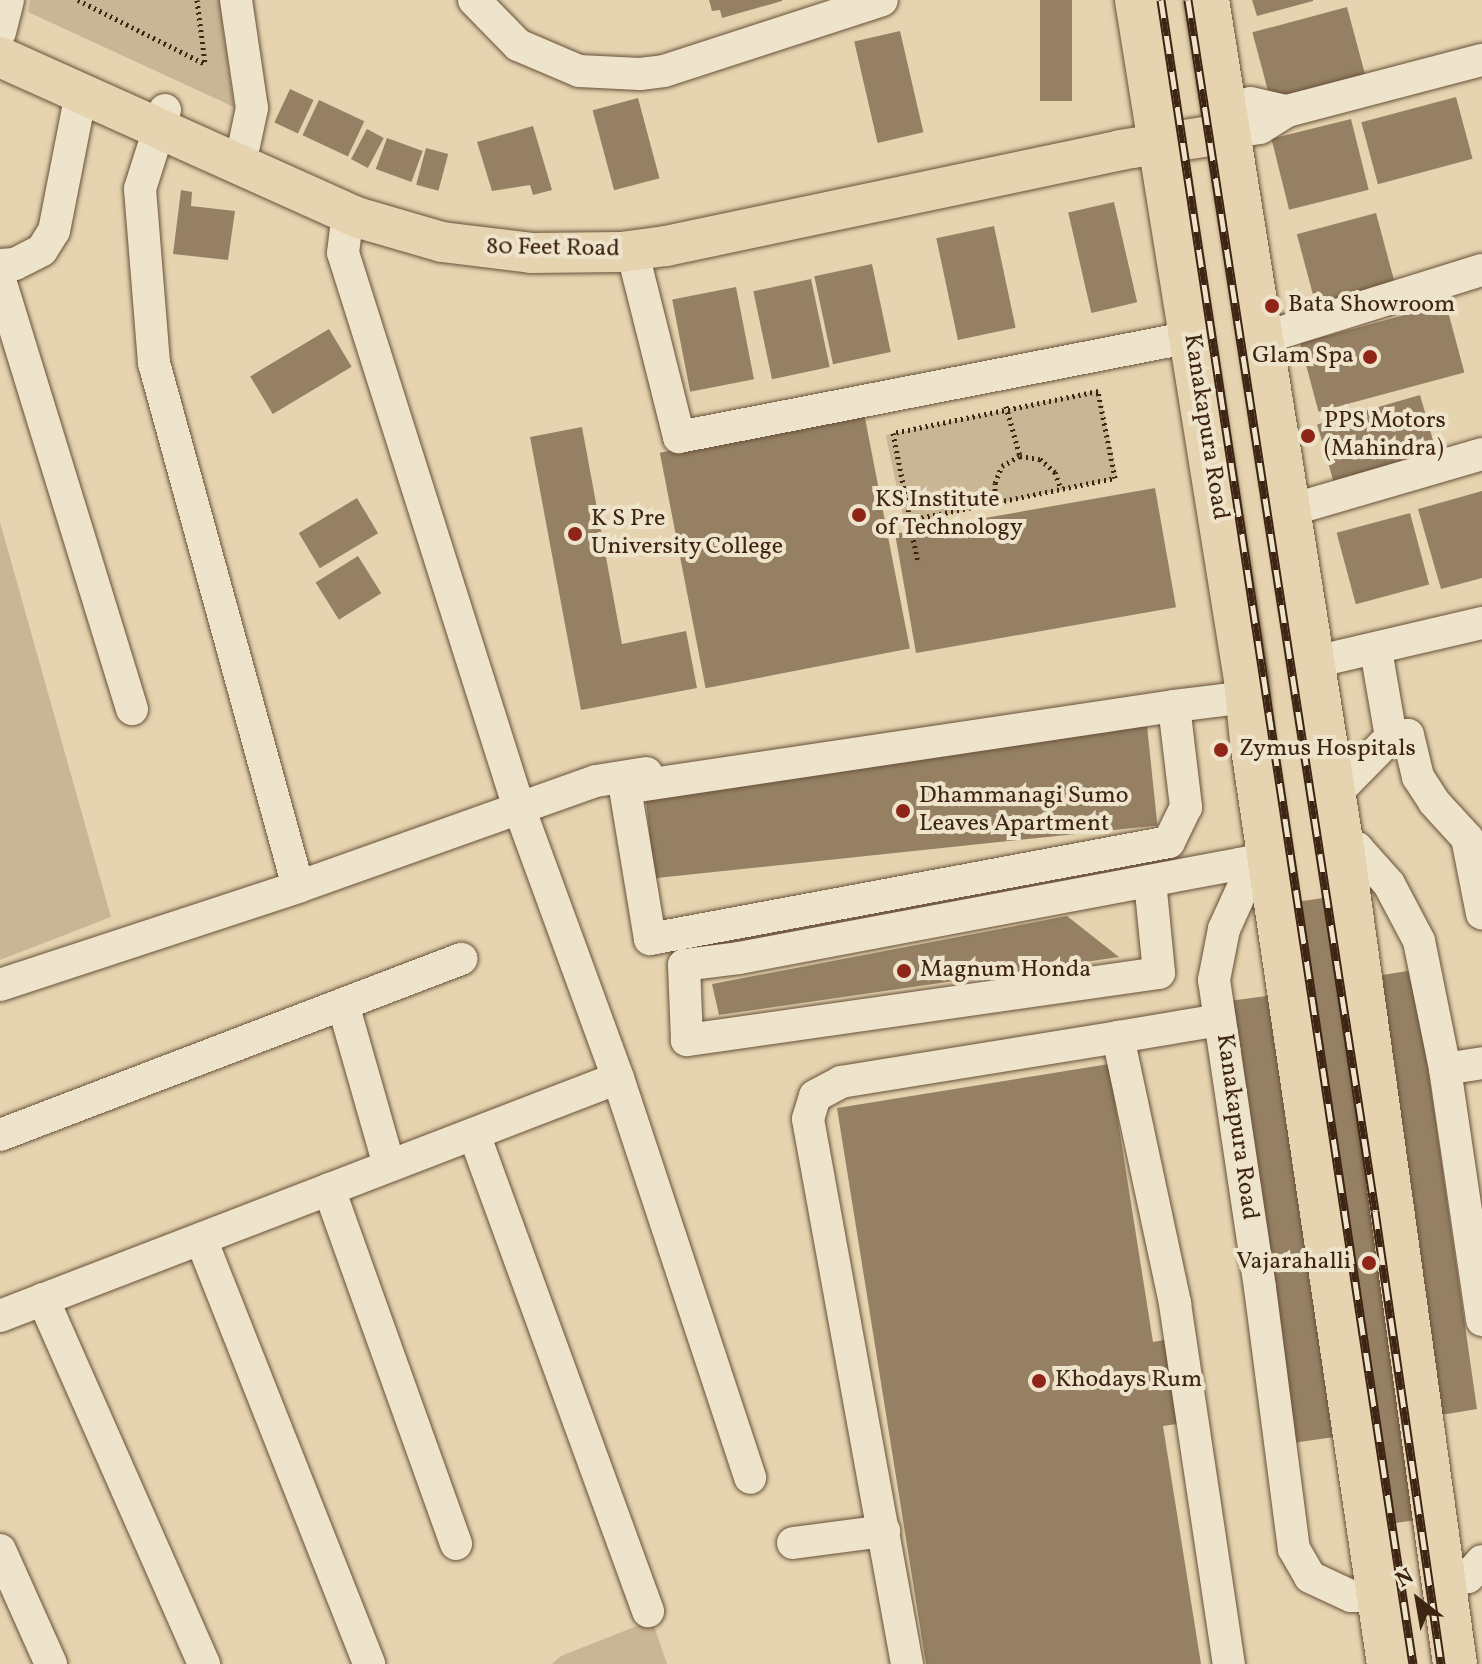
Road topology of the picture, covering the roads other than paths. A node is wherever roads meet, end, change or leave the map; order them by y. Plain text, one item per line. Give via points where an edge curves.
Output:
1 (8, 0) edge
2 (236, 0) edge
3 (474, 0) edge
4 (882, 0) edge
5 (1137, 0) edge
6 (1207, 0) edge
7 (0, 34) edge
8 (0, 57) edge
9 (1482, 60) edge
10 (81, 94) junction
11 (161, 119) junction
12 (1226, 120) junction
13 (1160, 132) junction
14 (244, 145) junction
15 (348, 214) junction
16 (632, 250) junction
17 (0, 265) edge
18 (1482, 270) edge
19 (0, 280) edge
20 (1191, 337) junction
21 (1260, 339) junction
22 (1482, 454) edge
23 (1287, 511) junction
24 (1482, 623) edge
25 (1376, 650) junction
26 (1310, 663) junction
27 (1247, 689) junction
28 (1174, 706) junction
29 (132, 709) dead end
30 (1391, 737) junction
31 (1333, 796) junction
32 (519, 808) junction
33 (1342, 848) junction
34 (1262, 858) junction
35 (1150, 881) junction
36 (298, 887) junction
37 (1482, 914) edge
38 (462, 959) dead end
39 (0, 985) edge
40 (343, 1004) junction
41 (1220, 1020) junction
42 (1118, 1037) junction
43 (1482, 1063) edge
44 (1445, 1069) junction
45 (618, 1078) junction
46 (474, 1134) junction
47 (0, 1135) edge
48 (389, 1166) junction
49 (329, 1189) junction
50 (201, 1239) junction
51 (1479, 1273) edge
52 (43, 1299) junction
53 (0, 1316) edge
54 (1482, 1320) edge
55 (750, 1478) dead end
56 (884, 1531) junction
57 (793, 1543) dead end
58 (456, 1544) dead end
59 (0, 1550) edge
60 (1482, 1561) edge
61 (1447, 1595) junction
62 (1380, 1607) junction
63 (648, 1611) dead end
64 (51, 1664) edge
65 (204, 1664) edge
66 (369, 1664) edge
67 (907, 1664) edge
68 (1229, 1664) edge
69 (1389, 1664) edge
70 (1455, 1664) edge

1 - 7 street
2 - 14 street via 252,108
3 - 4 street via 518,45 579,71 640,74 664,71
5 - 13 highway, Kanakapura Road
6 - 12 highway
7 - 11 main road, 80 Feet Road
8 - 10 main road, 80 Feet Road
9 - 12 street via 1287,111 1251,103
10 - 11 main road, 80 Feet Road
10 - 17 street via 54,231 42,250 15,264
11 - 14 main road, 80 Feet Road
11 - 15 main road, 80 Feet Road
11 - 36 street via 140,189 154,363
12 - 13 main road, 80 Feet Road
12 - 21 highway
13 - 14 main road, 80 Feet Road via 663,226 576,234 488,229 404,212
13 - 16 main road, 80 Feet Road
13 - 20 highway, Kanakapura Road
15 - 16 main road, 80 Feet Road via 442,242 486,249 576,254
15 - 32 street via 343,253
16 - 20 street via 679,437
18 - 21 street
19 - 29 street
20 - 27 highway, Kanakapura Road
21 - 23 highway
22 - 23 street
23 - 26 highway
24 - 25 street
25 - 26 street
25 - 30 street
26 - 31 highway
27 - 28 street
27 - 32 street via 596,781
27 - 34 highway, Kanakapura Road
28 - 28 street via 625,788 650,939 1169,842 1186,807
30 - 31 street
30 - 37 street via 1408,735 1418,777 1467,838
31 - 33 highway
32 - 36 street
32 - 45 street
33 - 44 street via 1357,848 1389,884 1419,941
33 - 61 highway
34 - 35 street
34 - 41 street, Kanakapura Road via 1224,929 1214,980
34 - 62 highway, Kanakapura Road
35 - 35 street via 684,965 687,1040 1159,973
36 - 39 street
38 - 40 street
40 - 47 street
40 - 48 street
41 - 42 street
41 - 62 street, Kanakapura Road via 1294,1549 1310,1577
42 - 56 street via 841,1082 815,1096 808,1119
42 - 68 street via 1175,1304
43 - 44 street
44 - 51 street
45 - 46 street
45 - 55 street
46 - 48 street
46 - 63 street
48 - 49 street
49 - 50 street
49 - 58 street
50 - 52 street
50 - 66 street
51 - 54 street
52 - 53 street
52 - 65 street
56 - 57 street
56 - 67 street
59 - 64 street
60 - 61 street
61 - 62 highway
61 - 70 highway
62 - 69 highway, Kanakapura Road

